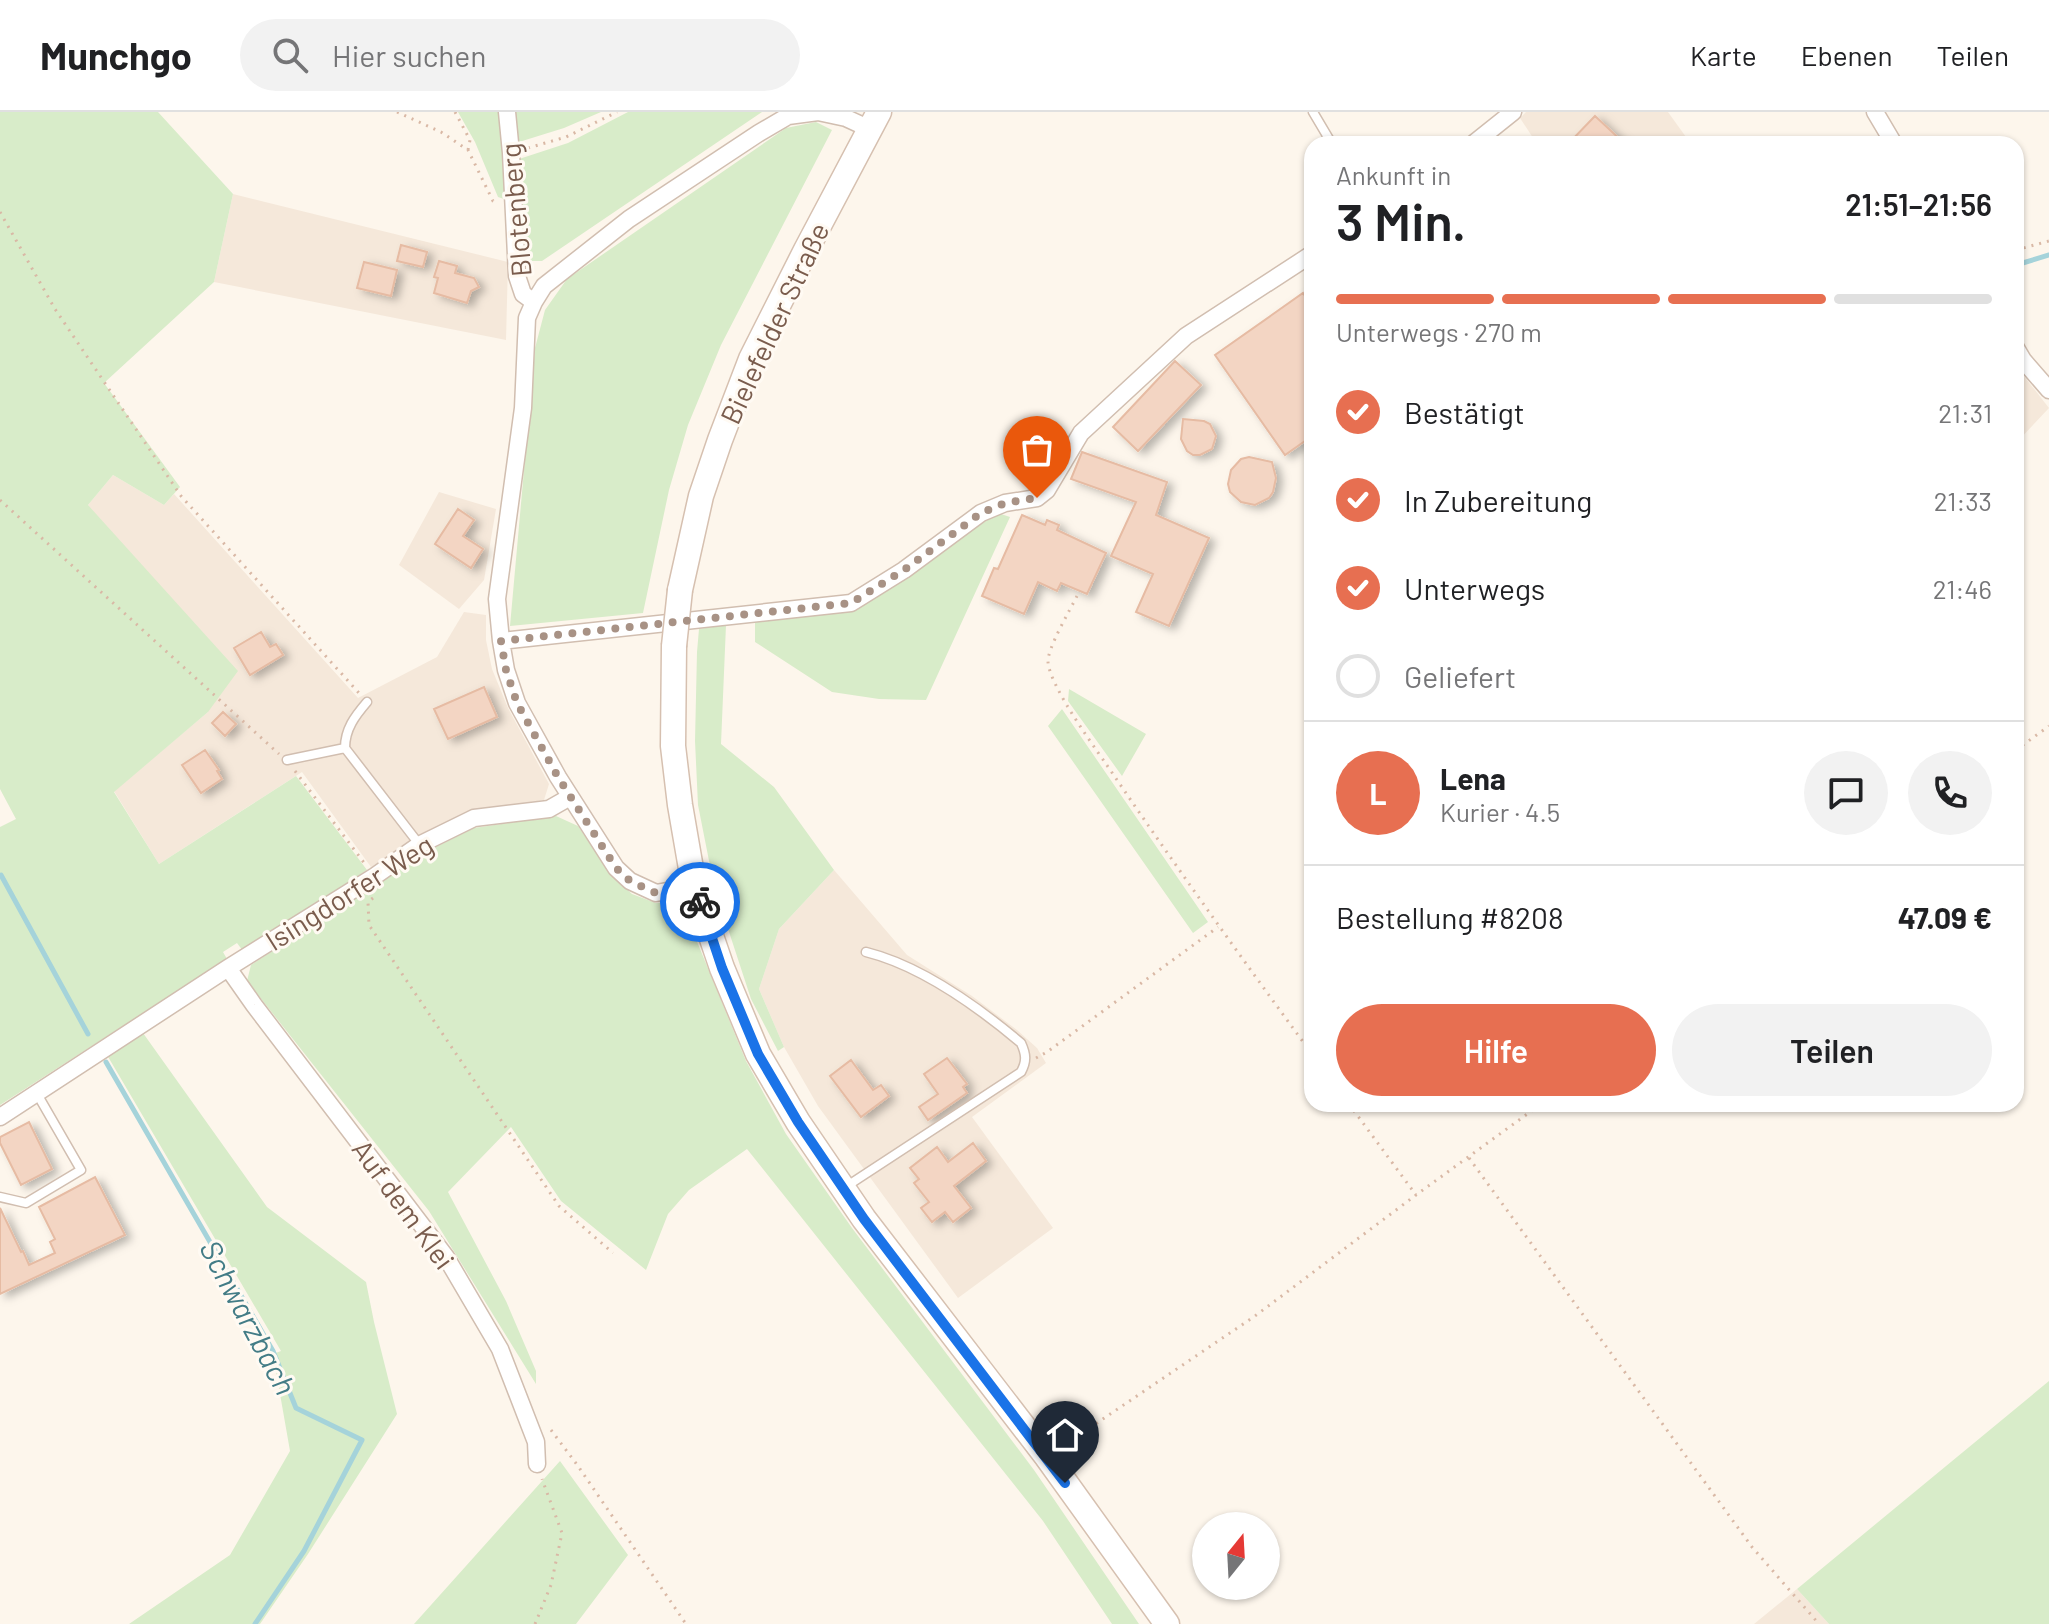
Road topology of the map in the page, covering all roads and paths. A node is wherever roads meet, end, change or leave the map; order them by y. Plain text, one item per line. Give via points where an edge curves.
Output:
1 (397, 112) edge
2 (455, 112) edge
3 (507, 112) edge
4 (617, 112) edge
5 (1313, 112) edge
6 (1513, 112) edge
7 (1875, 112) edge
8 (875, 120) edge
9 (1327, 136) edge
10 (1483, 136) edge
11 (1889, 136) edge
12 (468, 150) junction
13 (511, 153) junction
14 (0, 212) edge
15 (515, 212) junction
16 (2049, 241) edge
17 (2024, 248) edge
18 (1304, 259) edge
19 (534, 302) junction
20 (2024, 361) edge
21 (2049, 390) edge
22 (0, 500) edge
23 (1077, 596) dead end
24 (501, 641) junction
25 (367, 702) joint
26 (2049, 726) edge
27 (2024, 744) edge
28 (345, 748) junction
29 (287, 760) junction
30 (570, 797) junction
31 (419, 845) junction
32 (375, 876) junction
33 (694, 886) junction
34 (380, 894) dead end
35 (1218, 927) junction
36 (866, 952) dead end
37 (228, 968) junction
38 (1304, 1043) edge
39 (1026, 1063) junction
40 (36, 1092) junction
41 (1355, 1112) edge
42 (1530, 1112) edge
43 (0, 1117) edge
44 (1469, 1158) junction
45 (843, 1189) junction
46 (1416, 1195) junction
47 (0, 1197) edge
48 (613, 1253) dead end
49 (551, 1430) dead end
50 (1047, 1457) junction
51 (537, 1464) joint
52 (535, 1624) edge
53 (686, 1624) edge
54 (1167, 1624) edge
55 (1819, 1624) edge

1 - 12 path
2 - 12 path via 470,140
3 - 13 street, Blotenberg
4 - 13 path via 566,137
5 - 9 lane
6 - 10 street
7 - 11 street
8 - 19 street, Bielefelder Straße via 818,112 788,116 629,219 544,286
8 - 33 main road, Bielefelder Straße, bridge via 751,359 701,496 680,590 674,646 673,746
12 - 15 path via 493,201
13 - 15 street, Blotenberg
14 - 25 path via 55,309 181,496
15 - 19 street, Blotenberg via 517,276 523,294
16 - 17 path
18 - 24 street via 1186,336 1081,433 1037,498 981,513 851,603
19 - 24 street, Bielefelder Straße via 525,333 523,408 497,599
20 - 21 street
22 - 29 path
23 - 35 path via 1048,661 1057,689
24 - 30 street, Bielefelder Straße via 517,703
25 - 28 lane via 345,734
26 - 27 path
28 - 29 lane
28 - 31 lane
29 - 32 path
30 - 31 street, Isingdorfer Weg via 549,809 474,818
30 - 33 street via 630,881 656,893
31 - 32 street, Isingdorfer Weg
32 - 37 street, Isingdorfer Weg
33 - 45 main road, Bielefelder Straße via 758,1054
34 - 48 path via 368,902 369,925 559,1206
35 - 38 path
35 - 39 path
36 - 39 lane via 899,961 966,1000 1021,1043
37 - 40 street, Isingdorfer Weg
37 - 51 street, Auf dem Klei via 446,1257 500,1349 536,1442
39 - 45 lane via 1021,1072
40 - 43 street, Isingdorfer Weg
40 - 47 lane via 81,1170 26,1203
41 - 46 path
42 - 44 path
44 - 46 path
44 - 55 path via 1752,1547
45 - 50 main road, Bielefelder Straße
46 - 50 path via 1255,1316
49 - 53 path
50 - 54 main road, Bielefelder Straße
51 - 52 path via 562,1533 551,1585

